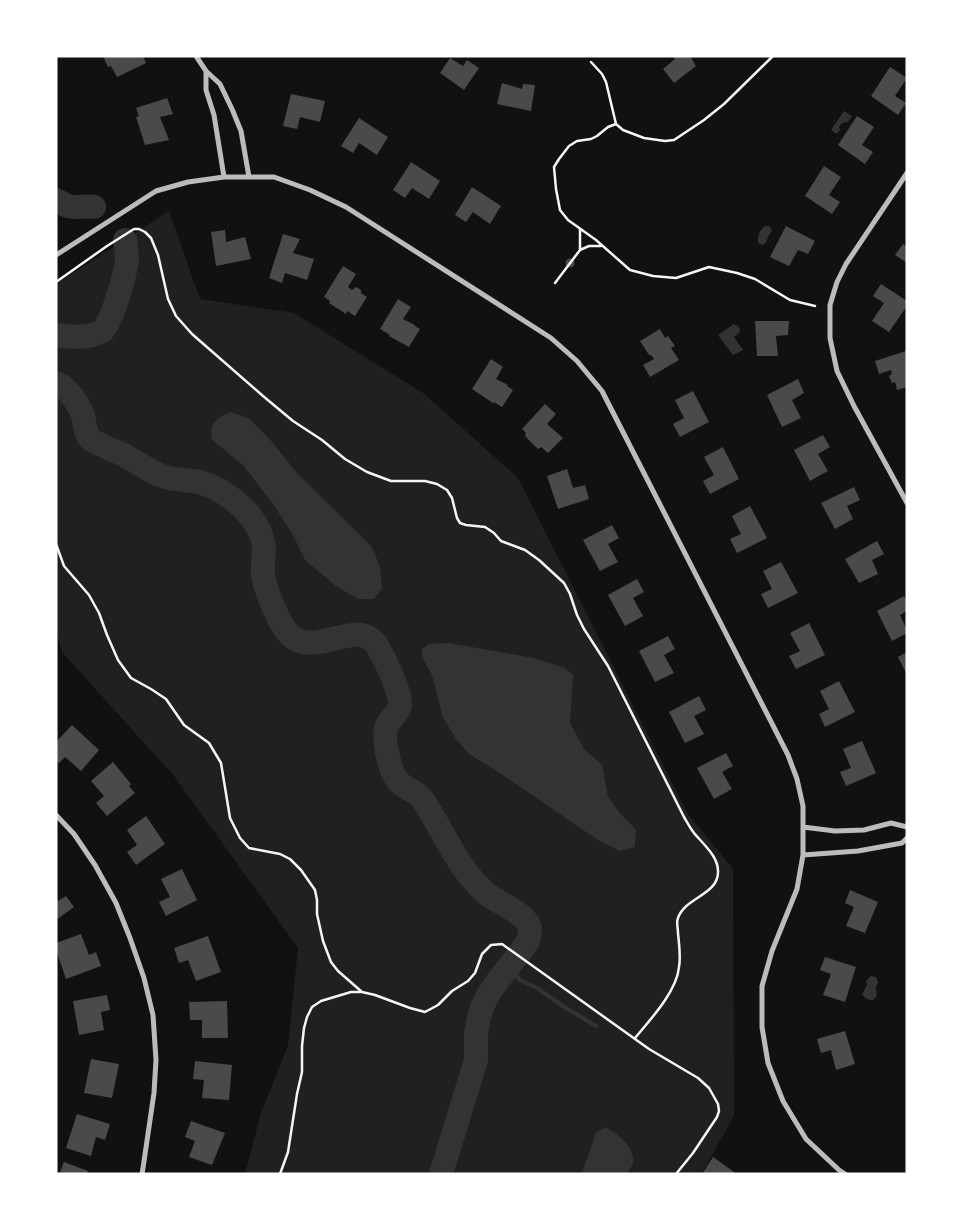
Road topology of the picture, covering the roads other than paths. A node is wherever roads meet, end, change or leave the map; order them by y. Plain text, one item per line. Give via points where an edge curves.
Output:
1 (196, 56) edge
2 (206, 71) junction
3 (907, 174) edge
4 (224, 177) junction
5 (249, 177) junction
6 (56, 255) edge
7 (906, 501) edge
8 (56, 815) edge
9 (803, 827) junction
10 (907, 827) edge
11 (907, 838) edge
12 (804, 855) junction
13 (142, 1174) edge
14 (845, 1174) edge

1 - 2 street
2 - 4 street via 206,90 214,115
2 - 5 street via 220,84 232,108 241,131
3 - 7 street via 846,264 830,305 830,338 837,371
4 - 5 street
4 - 6 street via 188,182 156,192
5 - 9 street via 274,177 346,207 551,338 577,361 602,391 788,755 803,806
8 - 13 street via 74,834 116,903 141,970 153,1015 154,1093
9 - 10 street via 864,830 891,823
9 - 12 street
11 - 12 street via 902,843 858,851
12 - 14 street via 798,889 772,950 762,986 762,1027 768,1063 783,1101 806,1139

